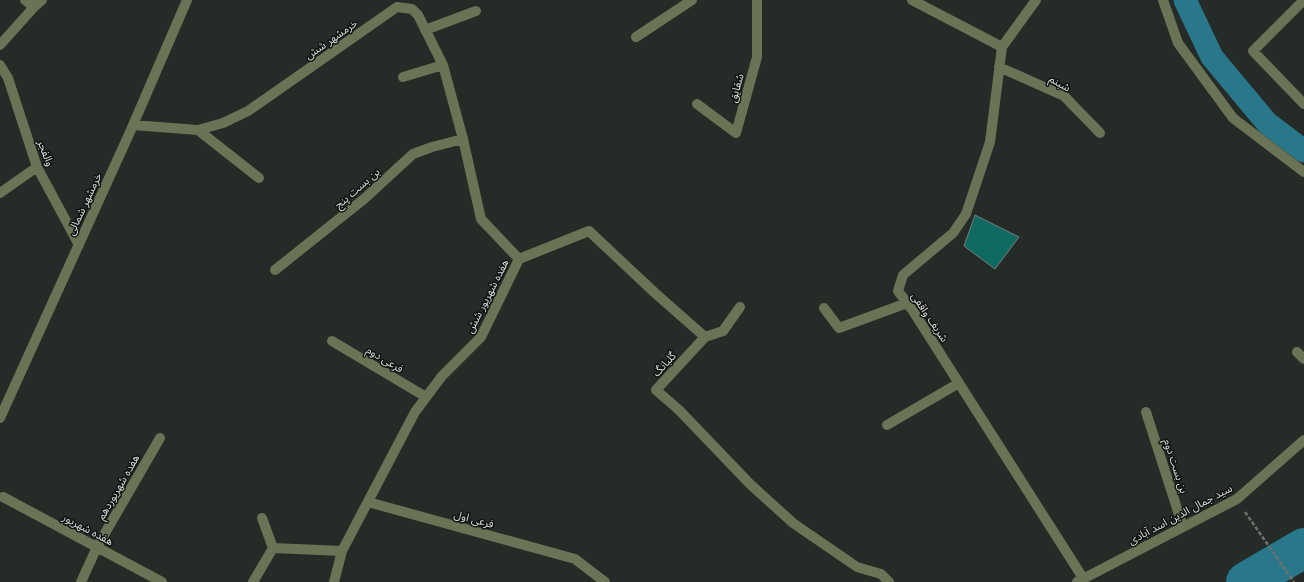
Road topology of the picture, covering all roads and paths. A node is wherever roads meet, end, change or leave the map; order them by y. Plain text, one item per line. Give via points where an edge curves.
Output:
1 (25, 0) edge
2 (42, 0) edge
3 (187, 0) edge
4 (692, 0) edge
5 (757, 0) edge
6 (912, 0) edge
7 (1036, 0) edge
8 (1163, 0) edge
9 (1304, 0) edge
10 (409, 4) edge
11 (34, 7) junction
12 (476, 11) dead end
13 (425, 30) junction
14 (636, 37) dead end
15 (0, 45) edge
16 (1002, 47) junction
17 (0, 65) edge
18 (443, 65) junction
19 (999, 67) junction
20 (403, 77) dead end
21 (697, 104) dead end
22 (1304, 104) edge
23 (133, 125) junction
24 (198, 130) junction
25 (1100, 133) dead end
26 (463, 139) junction
27 (37, 167) junction
28 (1304, 172) edge
29 (259, 178) dead end
30 (0, 194) edge
31 (79, 245) junction
32 (519, 259) junction
33 (275, 270) dead end
34 (907, 303) junction
35 (740, 307) dead end
36 (824, 308) dead end
37 (705, 337) junction
38 (332, 341) dead end
39 (959, 383) junction
40 (426, 397) junction
41 (1146, 412) dead end
42 (0, 418) edge
43 (887, 425) dead end
44 (160, 438) dead end
45 (1304, 440) edge
46 (1, 496) edge
47 (368, 502) junction
48 (262, 518) dead end
49 (1255, 526) dead end
50 (1183, 527) junction
51 (97, 547) junction
52 (273, 548) junction
53 (342, 551) junction
54 (1080, 580) edge
55 (82, 582) edge
56 (162, 582) edge
57 (254, 582) edge
58 (334, 582) edge
59 (605, 582) edge
60 (889, 582) edge
61 (1294, 582) edge

1 - 11 street
2 - 11 street
3 - 23 street, خرمشهر شمالی
4 - 14 street
5 - 21 street, شقایق via 757,57 736,133
6 - 16 street
7 - 16 street, شریف واقفی
8 - 28 street via 1178,43 1233,118
9 - 22 street via 1253,51
10 - 13 street, خرمشهر شش
10 - 24 street, خرمشهر شش via 397,7 248,111 223,123
11 - 15 street
12 - 13 street
13 - 18 street, خرمشهر شش
16 - 19 street, شریف واقفی
17 - 27 street, والفجر via 8,78
18 - 20 street
18 - 26 street, خرمشهر شش
19 - 25 street, شبنم via 1064,96
19 - 34 street, شریف واقفی via 990,142 966,214 953,233 903,275 898,291
23 - 24 street, خرمشهر شش
23 - 31 street, خرمشهر شمالی
24 - 29 street
26 - 32 street, هفده شهریور شش via 481,219
26 - 33 street, بن بست پنج via 413,154 364,199
27 - 30 street
27 - 31 street, والفجر
31 - 42 street, خرمشهر شمالی
32 - 37 street via 589,231
32 - 40 street, هفده شهریور شش via 481,337 442,376
34 - 36 street via 839,328
34 - 39 street, شریف واقفی
35 - 37 street via 723,331
37 - 60 street, گلبانگ via 656,390 793,523 857,567 881,574
38 - 40 street, فرعی دوم
39 - 43 street
39 - 54 street, شریف واقفی
40 - 47 street, هفده شهریور شش via 415,412
41 - 50 street, بن بست دوم
44 - 51 street, هفده شهریوردهم
45 - 50 street, سید جمال الدین اسد آبادی via 1237,499
46 - 51 street, هفده شهریور
47 - 53 street, هفده شهریور شش
47 - 59 street, فرعی اول via 574,559
48 - 52 street
49 - 61 path
50 - 54 street, سید جمال الدین اسد آبادی
51 - 55 street, هفده شهریوردهم
51 - 56 street, هفده شهریور
52 - 53 street
52 - 57 street
53 - 58 street, هفده شهریور شش

